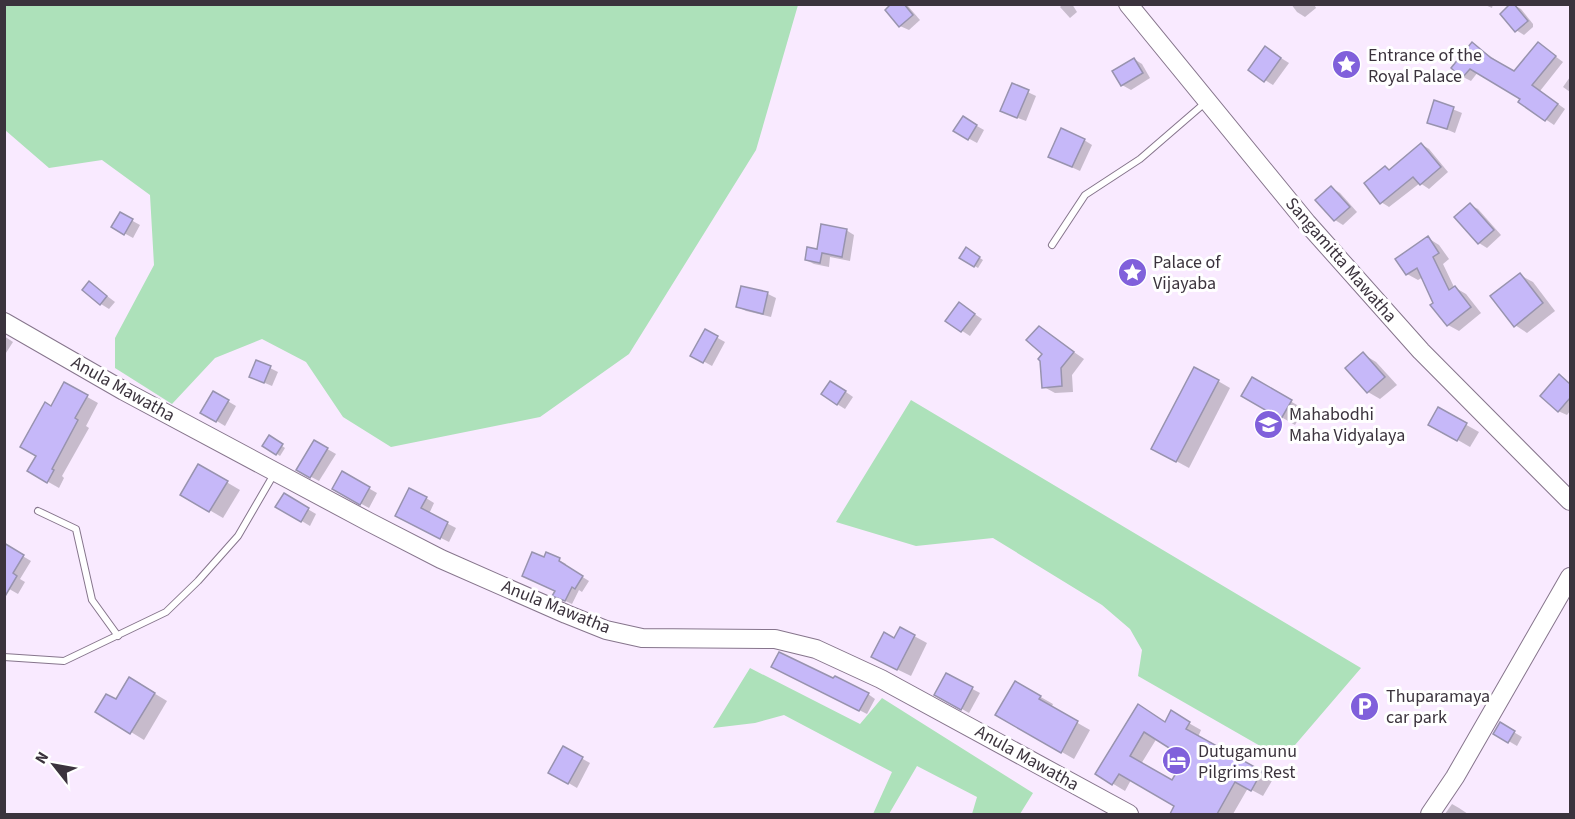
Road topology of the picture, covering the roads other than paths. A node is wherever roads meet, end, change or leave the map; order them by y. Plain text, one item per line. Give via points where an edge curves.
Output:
1 (1128, 4) edge
2 (1206, 102) junction
3 (1052, 244) dead end
4 (4, 322) edge
5 (276, 471) junction
6 (1570, 501) edge
7 (38, 511) dead end
8 (1570, 577) edge
9 (118, 636) junction
10 (4, 657) edge
11 (1130, 814) edge
12 (1430, 814) edge

1 - 2 main road, Sangamitta Mawatha
2 - 3 lane via 1140,159 1085,195
2 - 6 main road, Sangamitta Mawatha via 1421,351
4 - 5 main road, Anula Mawatha
5 - 9 lane via 238,536 198,581 166,612
5 - 11 main road, Anula Mawatha via 441,559 606,630 642,638 775,639 816,649 881,679
7 - 9 lane via 76,529 92,600
8 - 12 main road
9 - 10 lane via 64,661

